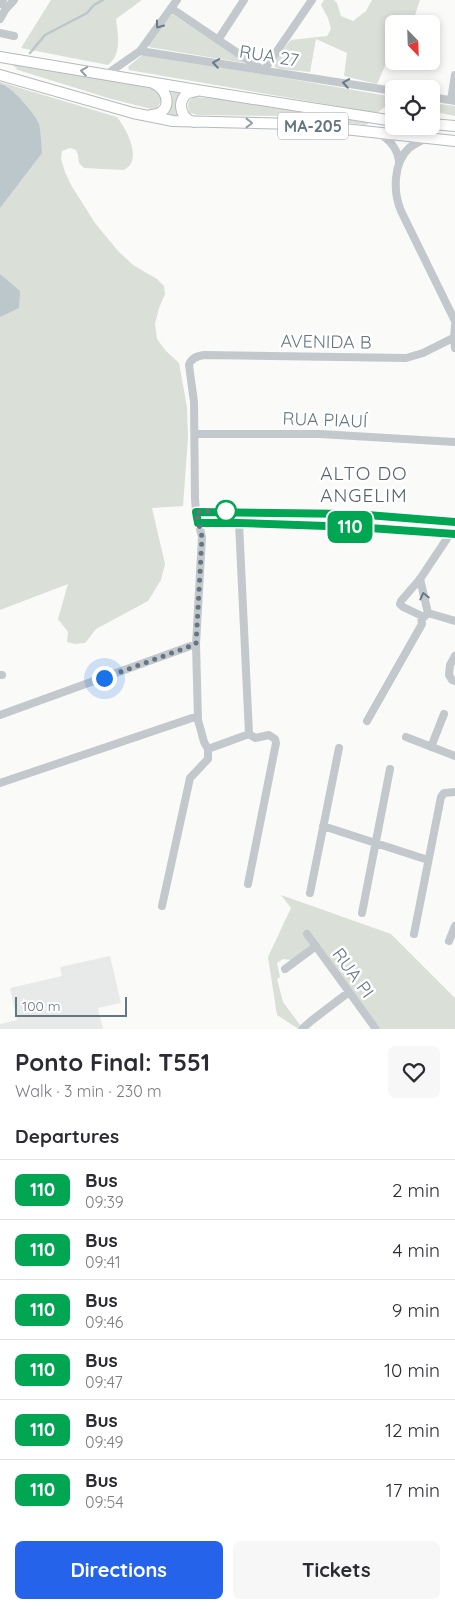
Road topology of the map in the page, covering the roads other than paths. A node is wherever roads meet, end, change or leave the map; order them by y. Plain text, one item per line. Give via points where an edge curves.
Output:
1 (4, 0) edge
2 (14, 0) edge
3 (176, 0) edge
4 (244, 0) edge
5 (312, 0) edge
6 (0, 4) edge
7 (171, 8) junction
8 (0, 20) edge
9 (0, 34) edge
10 (14, 36) dead end
11 (218, 40) junction
12 (140, 50) junction
13 (0, 57) edge
14 (264, 70) junction
15 (107, 74) junction
16 (0, 75) edge
17 (455, 75) edge
18 (149, 81) junction
19 (385, 90) edge
20 (203, 91) junction
21 (440, 99) edge
22 (453, 101) edge
23 (133, 113) junction
24 (385, 120) edge
25 (200, 122) junction
26 (440, 125) edge
27 (455, 126) edge
28 (375, 132) junction
29 (426, 138) junction
30 (455, 141) edge
31 (399, 164) junction
32 (455, 321) edge
33 (455, 325) edge
34 (454, 338) edge
35 (455, 348) edge
36 (195, 434) junction
37 (455, 442) edge
38 (196, 512) junction
39 (355, 514) junction
40 (455, 522) edge
41 (198, 523) junction
42 (239, 523) junction
43 (355, 527) junction
44 (453, 534) edge
45 (420, 578) junction
46 (425, 615) junction
47 (455, 621) edge
48 (196, 644) junction
49 (455, 656) edge
50 (455, 681) edge
51 (444, 714) dead end
52 (0, 715) edge
53 (198, 716) junction
54 (367, 721) dead end
55 (249, 734) junction
56 (406, 737) dead end
57 (431, 747) junction
58 (339, 748) dead end
59 (208, 749) junction
60 (455, 756) edge
61 (390, 769) dead end
62 (0, 783) edge
63 (455, 792) edge
64 (323, 826) junction
65 (376, 843) junction
66 (428, 860) junction
67 (248, 884) dead end
68 (310, 892) dead end
69 (162, 906) dead end
70 (362, 913) dead end
71 (455, 926) edge
72 (307, 934) dead end
73 (414, 934) dead end
74 (449, 941) dead end
75 (316, 946) junction
76 (285, 969) dead end
77 (348, 992) junction
78 (302, 1029) edge
79 (376, 1029) edge

1 - 6 street
2 - 8 street
3 - 7 street
4 - 11 street
5 - 14 street
7 - 11 street
7 -> 12 street
9 - 10 street
11 - 14 street
14 -> 12 street, RUA 27
12 - 15 street
15 -> 13 main road, MA-205
19 -> 14 street, RUA 27
15 - 18 main road, MA-205
16 - 23 main road, MA-205
17 - 22 street
18 - 20 main road, MA-205
18 - 23 main road via 164,91 165,107 154,115
20 - 24 main road, MA-205
20 - 25 main road via 188,93 181,105 186,117
21 - 22 street
23 - 25 main road, MA-205 via 173,121
25 -> 28 main road, MA-205 via 279,123
26 - 27 main road
28 - 29 main road, MA-205
28 - 31 street via 394,147
29 - 30 main road, MA-205
29 - 31 street via 409,148
31 - 32 street via 397,203
33 - 34 street
34 - 35 street
34 - 36 street, AVENIDA B via 418,355 400,358 204,355 194,358 189,366
36 - 37 street, RUA PIAUÍ via 320,434
36 - 38 street
38 - 39 street
38 - 41 street
39 - 40 street
39 - 43 street
41 - 42 street
41 - 48 street via 202,537
42 - 43 street
42 - 55 street
43 - 44 street
44 - 45 street
46 -> 45 street
45 - 46 street via 400,604
46 - 47 street
46 - 54 street
48 - 52 street
48 - 53 street
49 - 50 street via 448,675
51 - 57 street
53 - 59 street
53 - 62 street
55 - 59 street
55 - 67 street via 255,738 269,735 276,743
56 - 57 street
57 - 60 street
58 - 64 street
59 - 69 street via 206,763 190,778
61 - 65 street
63 - 66 street via 444,793 441,797
64 - 65 street
64 - 68 street
65 - 66 street
65 - 70 street
66 - 73 street
71 - 74 street
72 - 75 street, RUA PI
75 - 76 street
75 - 77 street, RUA PI
77 - 78 street
77 - 79 street, RUA PI

